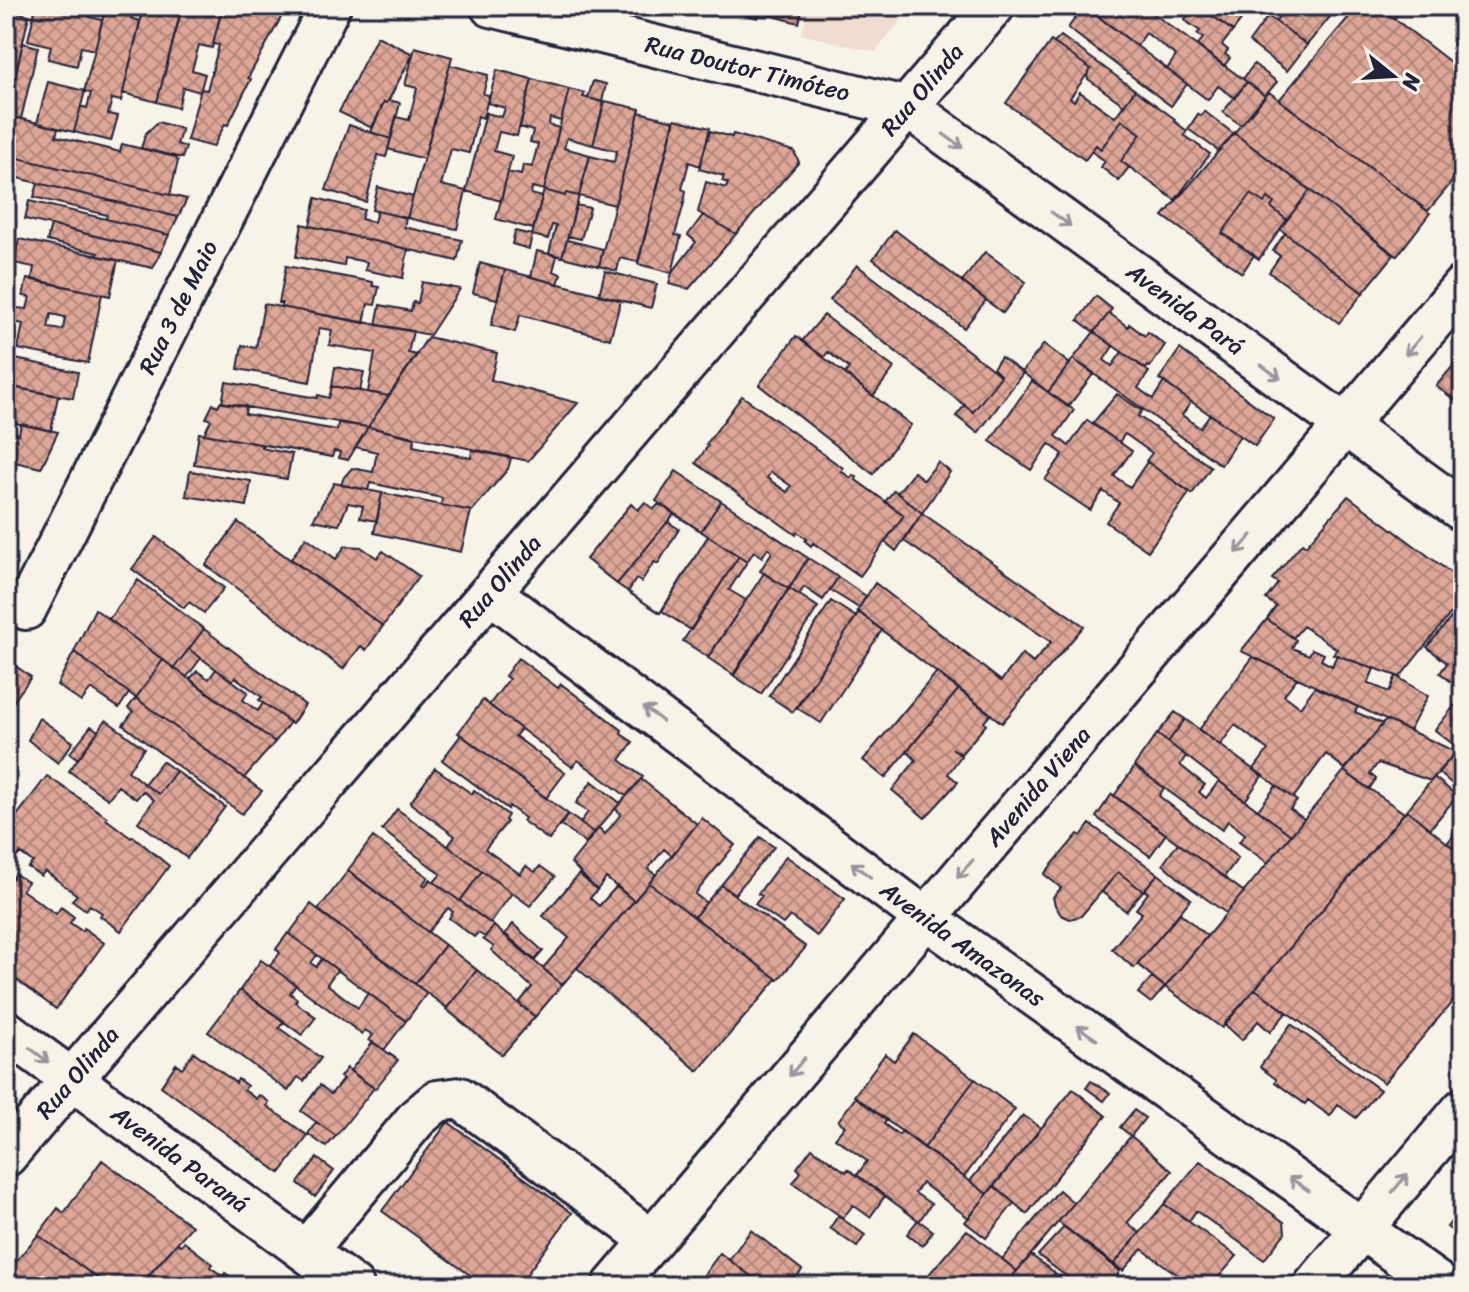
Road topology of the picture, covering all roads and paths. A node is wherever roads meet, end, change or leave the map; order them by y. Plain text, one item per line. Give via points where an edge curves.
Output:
1 (330, 6) edge
2 (491, 6) edge
3 (994, 6) edge
4 (909, 108) junction
5 (1463, 286) edge
6 (1345, 426) junction
7 (1463, 511) edge
8 (491, 593) junction
9 (26, 609) dead end
10 (924, 917) junction
11 (6, 1031) edge
12 (71, 1080) junction
13 (1463, 1109) edge
14 (6, 1156) edge
15 (1362, 1229) junction
16 (651, 1240) junction
17 (306, 1251) junction
18 (353, 1286) edge
19 (613, 1286) edge
20 (1314, 1286) edge
21 (1442, 1286) edge

1 - 9 street, Rua 3 de Maio
2 - 4 street, Rua Doutor Timóteo
3 - 4 street, Rua Olinda
4 -> 6 street, Avenida Pará
4 - 8 street, Rua Olinda
5 -> 6 street, Avenida Viena
6 - 7 street, Avenida Pará
6 -> 10 street, Avenida Viena
10 -> 8 street, Avenida Amazonas
8 - 12 street, Rua Olinda
15 -> 10 street, Avenida Amazonas
10 -> 16 street, Avenida Viena
11 -> 12 street, Avenida Paraná
12 - 14 street, Rua Olinda
12 - 17 street, Avenida Paraná
15 -> 13 street
15 - 20 street
15 - 21 street, Avenida Amazonas
16 - 17 street via 460,1098 437,1101 417,1118
16 - 19 street, Avenida Viena
17 - 18 street, Avenida Paraná

